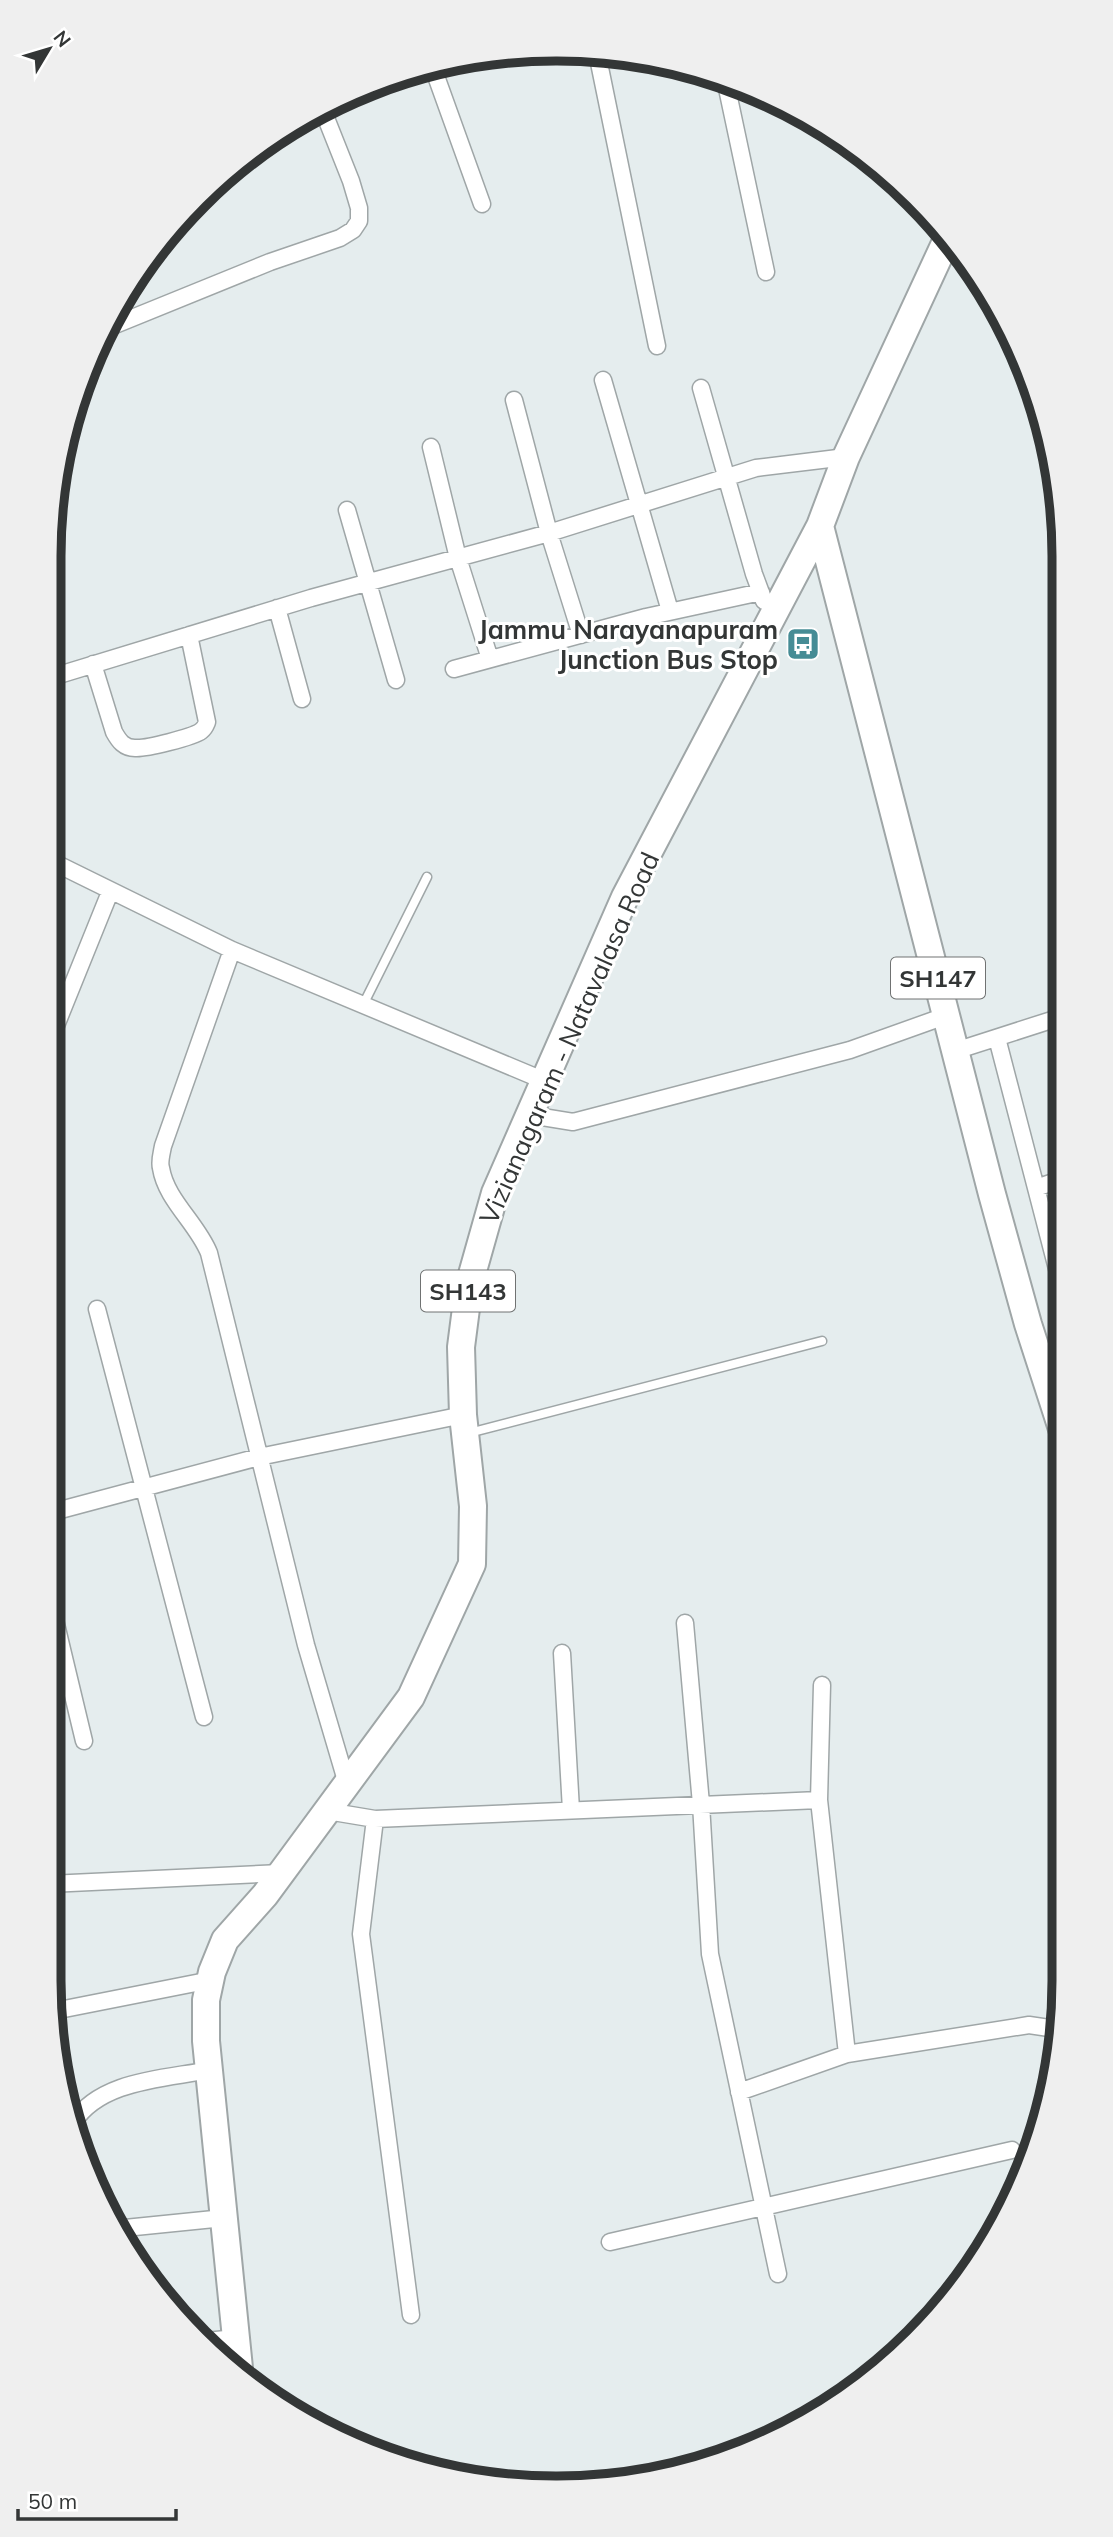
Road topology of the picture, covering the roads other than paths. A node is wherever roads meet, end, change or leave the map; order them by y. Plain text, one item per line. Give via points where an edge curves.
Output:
1 (599, 63) edge
2 (436, 76) edge
3 (729, 93) edge
4 (326, 118) edge
5 (482, 204) dead end
6 (943, 248) edge
7 (766, 272) dead end
8 (120, 323) edge
9 (657, 346) dead end
10 (603, 380) dead end
11 (701, 388) dead end
12 (514, 400) dead end
13 (431, 447) dead end
14 (846, 457) junction
15 (728, 477) junction
16 (638, 505) junction
17 (348, 510) dead end
18 (820, 526) junction
19 (549, 533) junction
20 (458, 558) junction
21 (366, 582) junction
22 (761, 592) junction
23 (277, 608) junction
24 (670, 611) junction
25 (771, 620) junction
26 (189, 635) junction
27 (581, 635) junction
28 (490, 659) junction
29 (93, 664) junction
30 (454, 669) dead end
31 (61, 674) edge
32 (396, 680) dead end
33 (302, 699) dead end
34 (61, 866) edge
35 (427, 877) dead end
36 (110, 892) junction
37 (232, 950) junction
38 (363, 1004) junction
39 (61, 1013) edge
40 (948, 1015) junction
41 (1052, 1020) edge
42 (997, 1038) junction
43 (955, 1051) junction
44 (545, 1080) junction
45 (530, 1115) junction
46 (1052, 1182) edge
47 (1036, 1188) junction
48 (1052, 1250) edge
49 (97, 1309) dead end
50 (822, 1341) dead end
51 (1052, 1398) edge
52 (464, 1424) junction
53 (258, 1457) junction
54 (144, 1488) junction
55 (61, 1510) edge
56 (685, 1623) dead end
57 (61, 1645) edge
58 (562, 1653) dead end
59 (822, 1685) dead end
60 (204, 1717) dead end
61 (84, 1741) dead end
62 (347, 1784) junction
63 (819, 1800) junction
64 (701, 1804) junction
65 (571, 1810) junction
66 (327, 1811) junction
67 (375, 1819) junction
68 (281, 1873) junction
69 (61, 1883) edge
70 (211, 1980) junction
71 (62, 2009) edge
72 (1050, 2028) edge
73 (847, 2054) junction
74 (209, 2070) junction
75 (739, 2092) junction
76 (80, 2114) edge
77 (1012, 2150) dead end
78 (763, 2205) junction
79 (224, 2218) junction
80 (128, 2229) edge
81 (610, 2242) dead end
82 (778, 2274) dead end
83 (411, 2315) dead end
84 (236, 2338) junction
85 (216, 2340) edge
86 (238, 2360) edge

1 - 9 street
2 - 5 street
3 - 7 street
4 - 8 street via 359,208 353,230
6 - 14 main road, Vizianagaram - Natavalasa Road / SH143
10 - 16 street
11 - 15 street
12 - 19 street
13 - 20 street
14 - 15 street via 756,468
14 - 18 main road, Vizianagaram - Natavalasa Road / SH143
15 - 16 street
15 - 22 street
16 - 19 street
16 - 24 street
17 - 21 street
18 - 25 main road, Vizianagaram - Natavalasa Road / SH143
18 - 40 main road, SH147
19 - 20 street
19 - 27 street
20 - 21 street
20 - 28 street
21 - 23 street
21 - 32 street
22 - 24 street
22 - 25 street
23 - 26 street
23 - 33 street
24 - 27 street
25 - 44 main road, Vizianagaram - Natavalasa Road / SH143 via 625,897
26 - 29 street
26 - 29 street via 207,722 204,729 182,739 135,748 119,741
27 - 28 street
28 - 30 street
29 - 31 street
34 - 36 street
35 - 38 lane
36 - 37 street
36 - 39 street
37 - 38 street
37 - 53 street via 163,1146 160,1167 209,1253
38 - 44 street
40 - 43 main road, SH147
40 - 45 street via 850,1050 573,1122
41 - 42 street
42 - 43 street
42 - 47 street
43 - 51 main road, SH147
44 - 45 main road, Vizianagaram - Natavalasa Road / SH143
45 - 52 main road, Vizianagaram - Natavalasa Road / SH143 via 495,1193 469,1285 461,1347
46 - 47 street
47 - 48 street
49 - 54 street
50 - 52 lane
52 - 53 street
52 - 62 main road, Vizianagaram - Natavalasa Road / SH143 via 473,1506 472,1564 411,1698
53 - 54 street
53 - 62 street
54 - 55 street
54 - 60 street
56 - 64 street
57 - 61 street
58 - 65 street
59 - 63 street
62 - 66 main road, Vizianagaram - Natavalasa Road / SH143
63 - 64 street
63 - 73 street
64 - 65 street
64 - 75 street via 710,1954
65 - 67 street
66 - 67 street
66 - 68 main road, Vizianagaram - Natavalasa Road / SH143
67 - 83 street via 361,1934
68 - 69 street
68 - 70 main road, Vizianagaram - Natavalasa Road / SH143 via 225,1940
70 - 71 street
70 - 74 main road, Vizianagaram - Natavalasa Road / SH143 via 206,2000
72 - 73 street via 1029,2025
73 - 75 street
74 - 76 street via 125,2086
74 - 79 main road, Vizianagaram - Natavalasa Road / SH143
75 - 78 street
77 - 78 street
78 - 81 street
78 - 82 street
79 - 80 street
79 - 84 main road, Vizianagaram - Natavalasa Road / SH143
84 - 85 street
84 - 86 main road, Vizianagaram - Natavalasa Road / SH143

